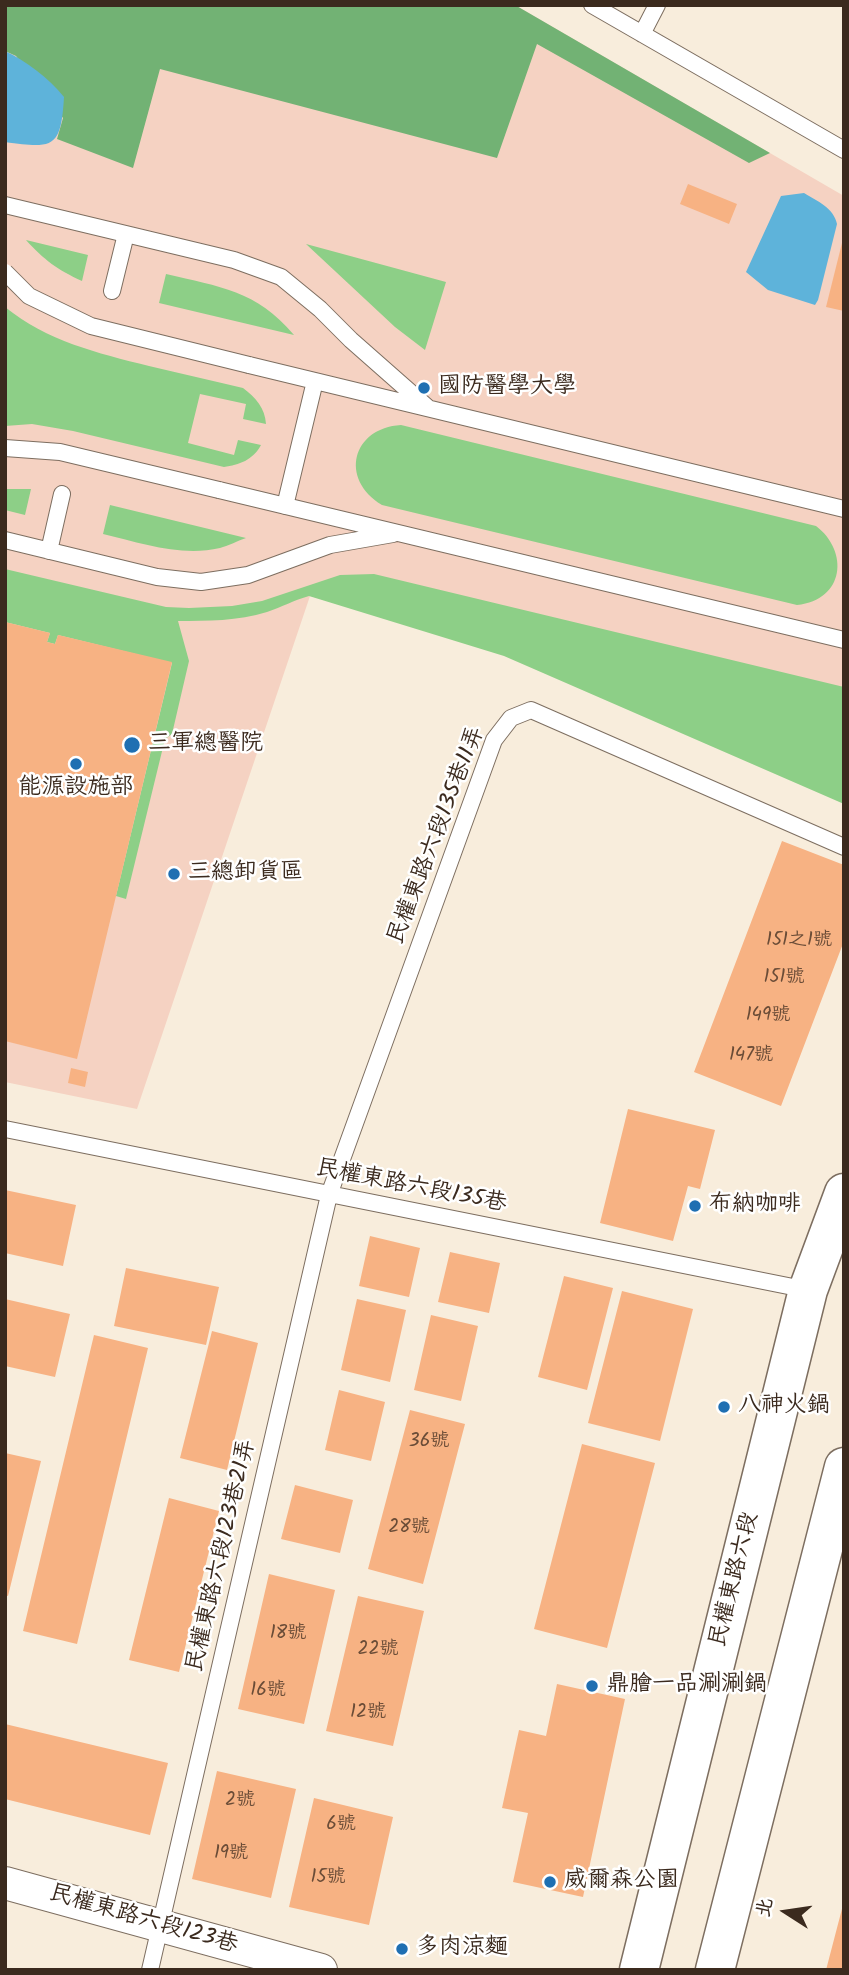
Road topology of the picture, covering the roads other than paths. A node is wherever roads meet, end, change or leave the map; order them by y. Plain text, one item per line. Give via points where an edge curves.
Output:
1 (592, 5) edge
2 (657, 5) edge
3 (642, 34) junction
4 (844, 150) edge
5 (5, 205) edge
6 (126, 234) junction
7 (5, 272) edge
8 (112, 291) dead end
9 (315, 381) junction
10 (429, 408) junction
11 (5, 449) edge
12 (62, 494) dead end
13 (285, 506) junction
14 (844, 509) edge
15 (399, 533) junction
16 (5, 540) edge
17 (49, 551) junction
18 (844, 640) edge
19 (844, 848) edge
20 (5, 1129) edge
21 (844, 1193) edge
22 (329, 1195) junction
23 (808, 1290) junction
24 (844, 1467) edge
25 (5, 1882) edge
26 (161, 1927) junction
27 (150, 1970) edge
28 (321, 1970) edge
29 (639, 1970) edge
30 (715, 1970) edge

1 - 3 lane
2 - 3 lane
3 - 4 lane
5 - 6 lane
6 - 8 lane
6 - 10 lane via 233,260 281,277
7 - 9 lane, bridge via 29,296 91,326
9 - 10 lane
9 - 13 lane
10 - 14 lane
11 - 13 lane, bridge via 60,452
12 - 17 lane
13 - 15 lane
15 - 17 lane via 330,545 248,575 201,582 157,577
15 - 18 lane
16 - 17 lane
19 - 22 lane, 民權東路六段135巷11弄 via 531,710 511,718 494,740
20 - 22 lane, 民權東路六段135巷
21 - 23 main road, 民權東路六段
22 - 23 lane, 民權東路六段135巷
22 - 26 lane, 民權東路六段123巷21弄
23 - 29 main road, 民權東路六段
24 - 30 main road
25 - 26 street, 民權東路六段123巷
26 - 27 lane, 民權東路六段123巷21弄
26 - 28 street, 民權東路六段123巷

